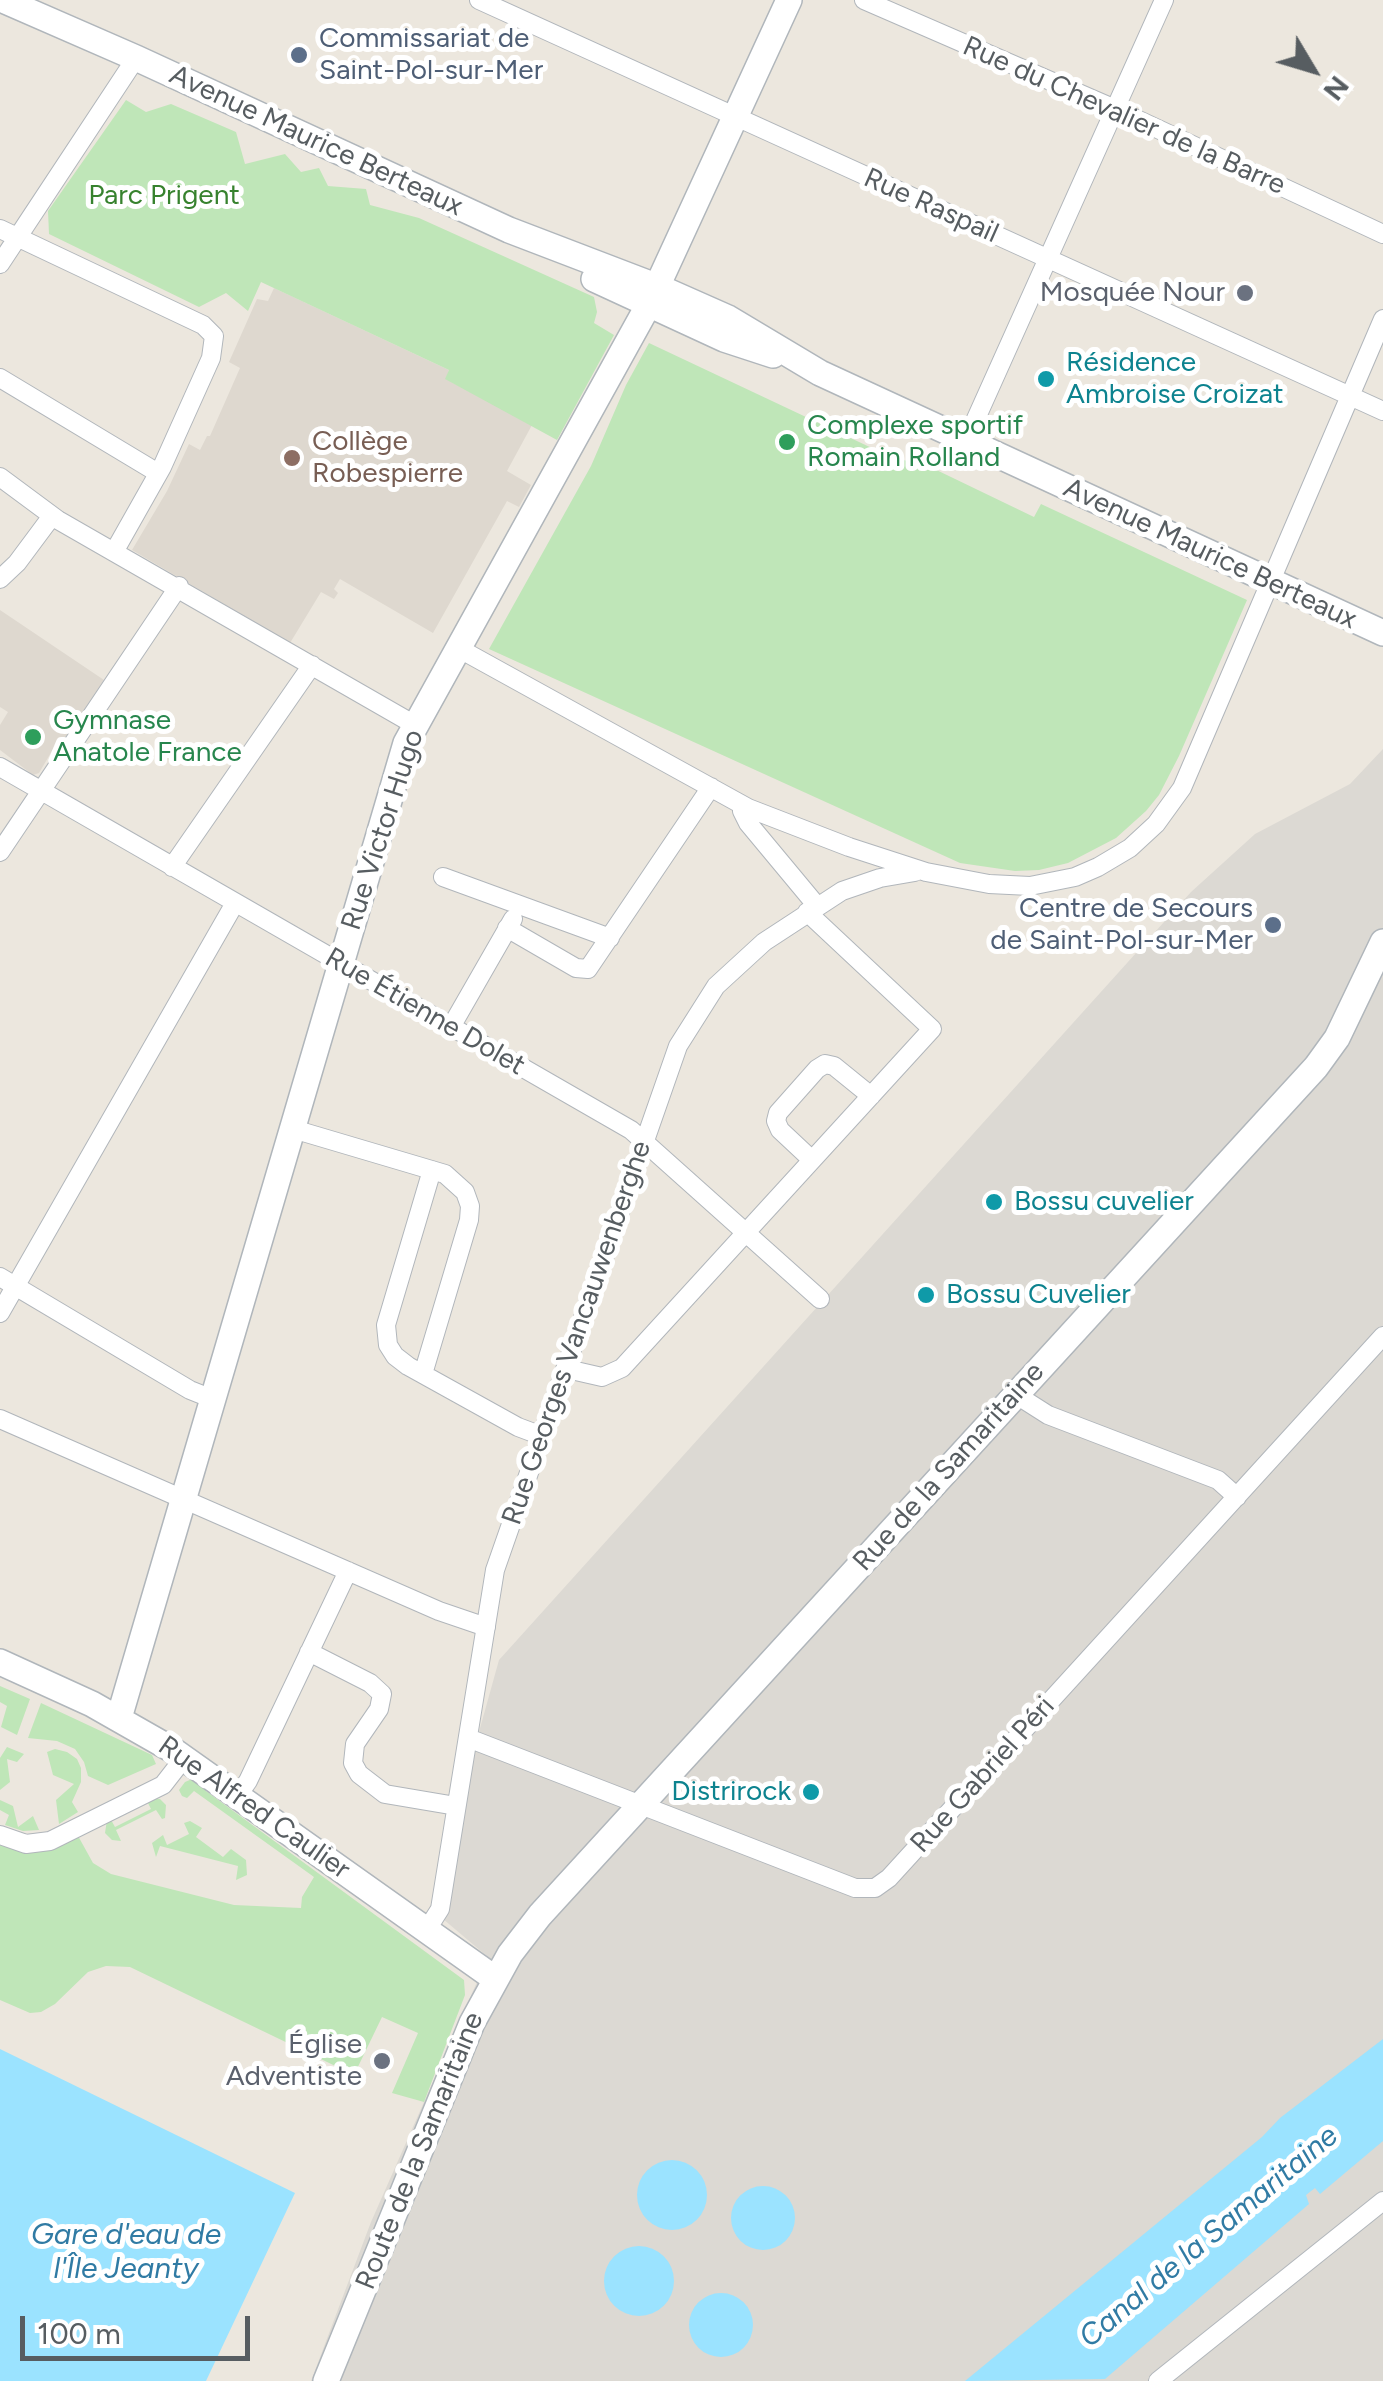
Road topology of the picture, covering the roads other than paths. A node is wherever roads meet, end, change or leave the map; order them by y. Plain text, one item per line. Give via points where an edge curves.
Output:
1 (3, 0) edge
2 (32, 0) edge
3 (478, 0) edge
4 (864, 0) edge
5 (1164, 0) edge
6 (779, 3) edge
7 (130, 55) junction
8 (1115, 109) junction
9 (736, 117) junction
10 (8, 234) edge
11 (1383, 234) edge
12 (1048, 259) junction
13 (0, 264) edge
14 (654, 296) junction
15 (1383, 320) edge
16 (0, 378) edge
17 (1351, 396) junction
18 (1383, 411) edge
19 (966, 441) junction
20 (158, 473) junction
21 (0, 477) edge
22 (52, 516) junction
23 (114, 552) junction
24 (0, 579) edge
25 (1272, 582) junction
26 (178, 586) junction
27 (1383, 634) edge
28 (458, 648) junction
29 (312, 665) junction
30 (415, 725) junction
31 (0, 767) edge
32 (711, 787) junction
33 (41, 791) junction
34 (748, 808) junction
35 (0, 852) edge
36 (172, 867) junction
37 (926, 872) junction
38 (443, 877) dead end
39 (236, 903) junction
40 (520, 906) junction
41 (812, 909) junction
42 (508, 928) junction
43 (610, 938) junction
44 (1383, 942) edge
45 (341, 964) junction
46 (451, 1027) junction
47 (871, 1096) junction
48 (293, 1129) junction
49 (644, 1140) junction
50 (812, 1160) junction
51 (432, 1170) junction
52 (747, 1233) junction
53 (8, 1281) edge
54 (820, 1299) dead end
55 (0, 1313) edge
56 (1383, 1336) edge
57 (567, 1368) junction
58 (423, 1374) junction
59 (1015, 1394) junction
60 (215, 1400) junction
61 (0, 1420) edge
62 (542, 1436) junction
63 (1237, 1497) junction
64 (185, 1500) junction
65 (348, 1571) junction
66 (486, 1627) junction
67 (309, 1652) junction
68 (0, 1662) edge
69 (119, 1718) junction
70 (468, 1738) junction
71 (184, 1758) junction
72 (238, 1794) junction
73 (641, 1804) junction
74 (456, 1806) junction
75 (0, 1835) edge
76 (426, 1930) junction
77 (494, 1978) junction
78 (1383, 2200) edge
79 (326, 2381) edge
80 (1158, 2381) edge

1 - 7 street, Avenue Maurice Berteaux
2 - 7 street, Avenue Maurice Berteaux
3 - 9 street, Rue Raspail
4 - 8 street, Rue du Chevalier de la Barre
5 - 8 street
6 - 9 street, Rue Victor Hugo
7 - 10 street
7 - 14 street, Avenue Maurice Berteaux via 509,230 564,266
8 - 11 street, Rue du Chevalier de la Barre
8 - 12 street
9 - 12 street, Rue Raspail
9 - 14 street, Rue Victor Hugo
10 - 13 street
10 - 20 street via 212,332 213,354
12 - 17 street, Rue Raspail
12 - 19 street
14 - 19 street, Avenue Maurice Berteaux via 730,342 820,373
14 - 28 street, Rue Victor Hugo
15 - 17 street
16 - 20 street
17 - 18 street, Rue Raspail
17 - 25 street
19 - 25 street, Avenue Maurice Berteaux
20 - 23 street
21 - 22 street
22 - 23 street
22 - 24 street
23 - 26 street
25 - 27 street, Avenue Maurice Berteaux
25 - 37 street via 1182,788 1140,840 1087,872 1030,886
26 - 29 street
26 - 33 street
28 - 30 street, Rue Victor Hugo
28 - 32 street
29 - 30 street
29 - 36 street
30 - 45 street, Rue Victor Hugo
31 - 33 street, Rue Étienne Dolet
32 - 34 street
32 - 43 street
33 - 35 street
33 - 36 street, Rue Étienne Dolet
34 - 37 street
34 - 41 street via 742,811 748,823
36 - 39 street, Rue Étienne Dolet
37 - 41 street, Rue Georges Vancauwenberghe via 880,878
38 - 40 street
39 - 45 street, Rue Étienne Dolet
39 - 53 street
40 - 42 street
40 - 43 street
41 - 47 street via 932,1030
41 - 49 street, Rue Georges Vancauwenberghe via 734,966 708,996 674,1056
42 - 43 street via 580,970 588,969
42 - 46 street
44 - 59 street, Rue de la Samaritaine via 1316,1068
45 - 46 street, Rue Étienne Dolet
45 - 48 street, Rue Victor Hugo
46 - 49 street, Rue Étienne Dolet
47 - 50 street
47 - 50 street via 837,1067 817,1069 776,1121
48 - 51 street
48 - 60 street, Rue Victor Hugo
49 - 52 street, Rue Étienne Dolet
49 - 57 street, Rue Georges Vancauwenberghe
50 - 52 street
51 - 58 street via 386,1330 392,1353
51 - 58 street via 462,1186 470,1214
52 - 54 street, Rue Étienne Dolet
52 - 57 street via 618,1370 598,1377
53 - 55 street
53 - 60 street
56 - 63 street, Rue Gabriel Péri
57 - 62 street, Rue Georges Vancauwenberghe
58 - 62 street
59 - 63 street via 1040,1411 1218,1480
59 - 73 street, Rue de la Samaritaine
60 - 64 street, Rue Victor Hugo
61 - 64 street
62 - 66 street, Rue Georges Vancauwenberghe via 498,1562
63 - 73 street, Rue Gabriel Péri via 874,1888 855,1888
64 - 65 street
64 - 69 street, Rue Victor Hugo
65 - 66 street
65 - 67 street
66 - 70 street, Rue Georges Vancauwenberghe
67 - 72 street
67 - 74 street via 382,1694 355,1744 352,1763 359,1774 385,1794
68 - 69 street, Rue Alfred Caulier
69 - 71 street, Rue Alfred Caulier
70 - 73 street, Rue Gabriel Péri
70 - 74 street, Rue Georges Vancauwenberghe
71 - 72 street, Rue Alfred Caulier
71 - 75 street via 163,1785 50,1841 26,1844
72 - 76 street, Rue Alfred Caulier
73 - 77 street, Rue de la Samaritaine via 540,1915
74 - 76 street, Rue Georges Vancauwenberghe via 440,1909
76 - 77 street, Rue Alfred Caulier
77 - 79 street, Route de la Samaritaine
78 - 80 street

